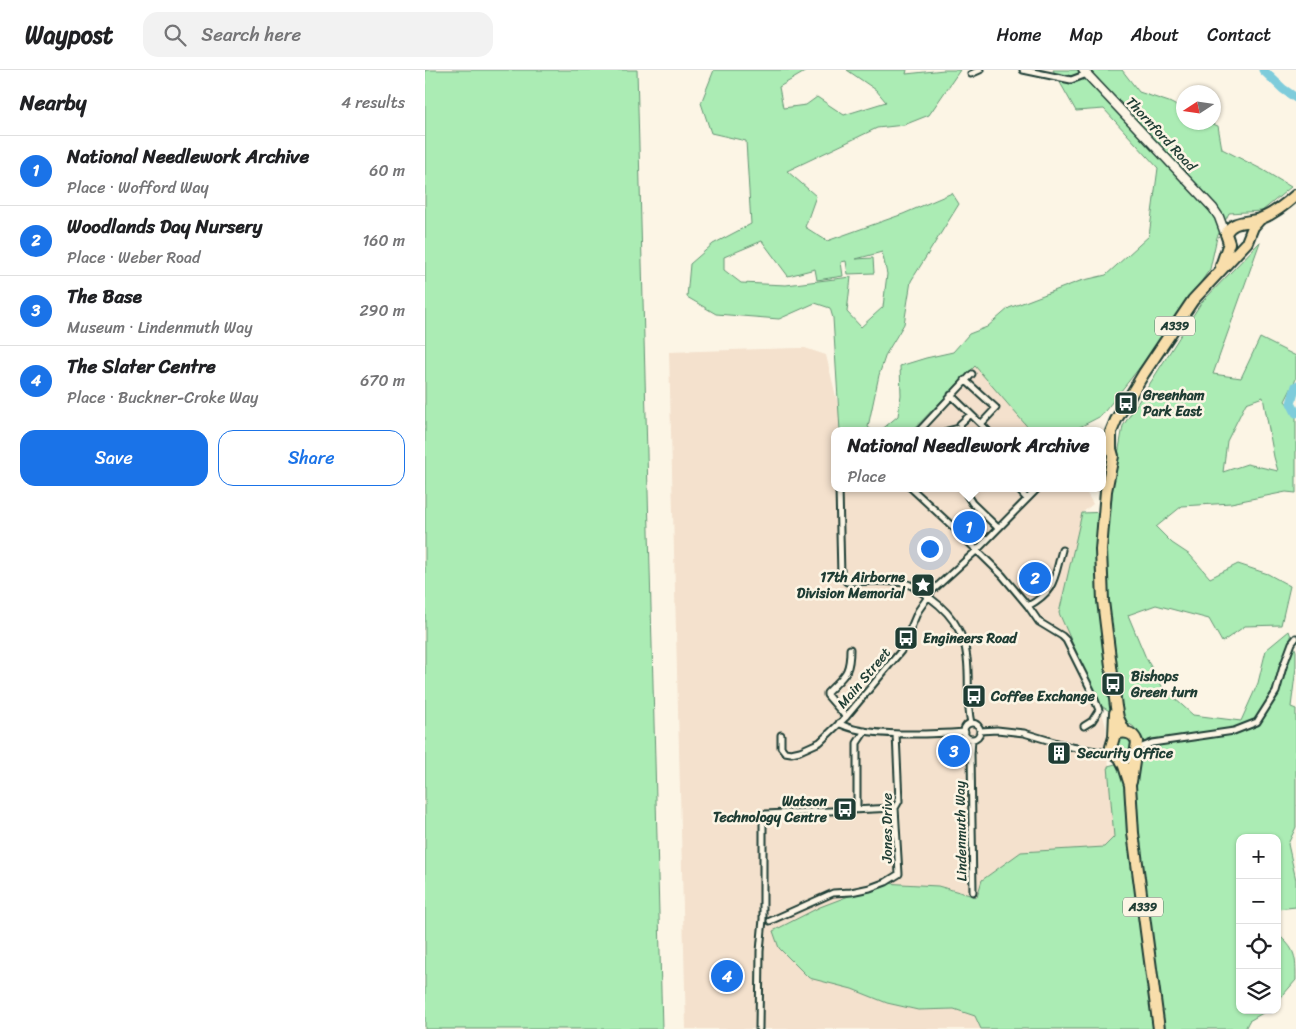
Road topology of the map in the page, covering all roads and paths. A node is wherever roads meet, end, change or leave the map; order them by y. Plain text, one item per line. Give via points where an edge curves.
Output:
1 (980, 70) edge
2 (1023, 70) edge
3 (1085, 72) edge
4 (971, 74) dead end
5 (1296, 195) edge
6 (1219, 217) junction
7 (1260, 219) junction
8 (1236, 224) junction
9 (1249, 234) junction
10 (1228, 240) junction
11 (1245, 245) junction
12 (1217, 274) junction
13 (972, 374) dead end
14 (965, 380) junction
15 (951, 395) junction
16 (970, 415) junction
17 (1116, 420) junction
18 (981, 424) junction
19 (923, 427) edge
20 (959, 427) edge
21 (984, 427) edge
22 (1106, 432) edge
23 (1109, 451) edge
24 (1106, 466) edge
25 (1106, 491) edge
26 (839, 492) edge
27 (915, 492) edge
28 (970, 492) edge
29 (1021, 492) edge
30 (1034, 492) edge
31 (1106, 492) edge
32 (1027, 499) junction
33 (998, 528) junction
34 (1062, 550) dead end
35 (976, 551) junction
36 (928, 596) junction
37 (1028, 606) junction
38 (1296, 638) edge
39 (850, 649) dead end
40 (1115, 707) junction
41 (846, 717) junction
42 (839, 723) junction
43 (971, 723) junction
44 (1084, 726) dead end
45 (865, 730) junction
46 (980, 731) junction
47 (965, 732) junction
48 (1125, 732) junction
49 (896, 734) junction
50 (781, 735) dead end
51 (972, 739) junction
52 (1152, 743) junction
53 (1136, 747) junction
54 (1115, 748) junction
55 (1095, 750) junction
56 (1130, 785) junction
57 (895, 808) junction
58 (857, 809) junction
59 (973, 892) dead end
60 (770, 921) dead end
61 (759, 1029) edge
62 (1159, 1029) edge

1 - 4 street
2 - 3 street via 1071,80
3 - 6 street, Thornford Road
5 - 7 highway
6 - 8 street, Thornford Road
6 - 10 street, Thornford Road
7 - 8 highway
7 - 9 highway
8 - 9 highway via 1244,226
8 - 10 highway via 1227,231
9 - 11 highway
10 - 11 highway via 1236,247
10 - 12 highway, A339 via 1225,259
11 - 12 highway, A339
12 - 17 highway, A339 via 1193,300
13 - 14 street
14 - 15 street
14 - 18 street via 996,408
15 - 16 street
15 - 19 street
16 - 18 street
16 - 20 street
17 - 22 highway, A339
17 - 23 highway, A339
18 - 21 street
23 - 24 highway
23 - 25 highway, A339
26 - 36 street via 841,576 847,582 910,585
27 - 35 street
28 - 33 street via 967,495 972,503
29 - 32 street
30 - 32 street, Main Street
31 - 40 highway, A339 via 1101,545 1102,584
32 - 33 street, Main Street
33 - 35 street, Main Street
34 - 37 street via 1052,586
35 - 36 street, Main Street
35 - 37 street
36 - 41 street, Main Street via 901,651
36 - 43 street via 952,618 965,645
37 - 44 street via 1039,622 1065,640 1091,690 1099,710
38 - 52 street via 1276,692 1257,722 1234,731
39 - 41 street via 846,673 827,693
40 - 48 highway, A339
40 - 54 highway, A339
41 - 42 street, Main Street
42 - 45 street
42 - 50 street, Main Street via 820,742 791,753 781,747
43 - 46 street
43 - 47 street
45 - 49 street
45 - 58 street via 857,744
46 - 51 street via 977,738
46 - 55 street via 1024,733 1071,747
47 - 49 street
47 - 51 street
48 - 53 highway via 1129,733
48 - 54 highway via 1119,733
49 - 57 street, Jones Drive via 899,801
51 - 59 street, Lindenmuth Way
52 - 53 street
52 - 53 street
53 - 54 highway via 1129,758
53 - 56 highway, A339
54 - 55 street
54 - 55 street
54 - 56 highway, A339
56 - 62 highway, A339 via 1133,833
57 - 58 street
57 - 60 street, Jones Drive via 899,874 895,878 857,891 833,893
58 - 61 street via 765,814

